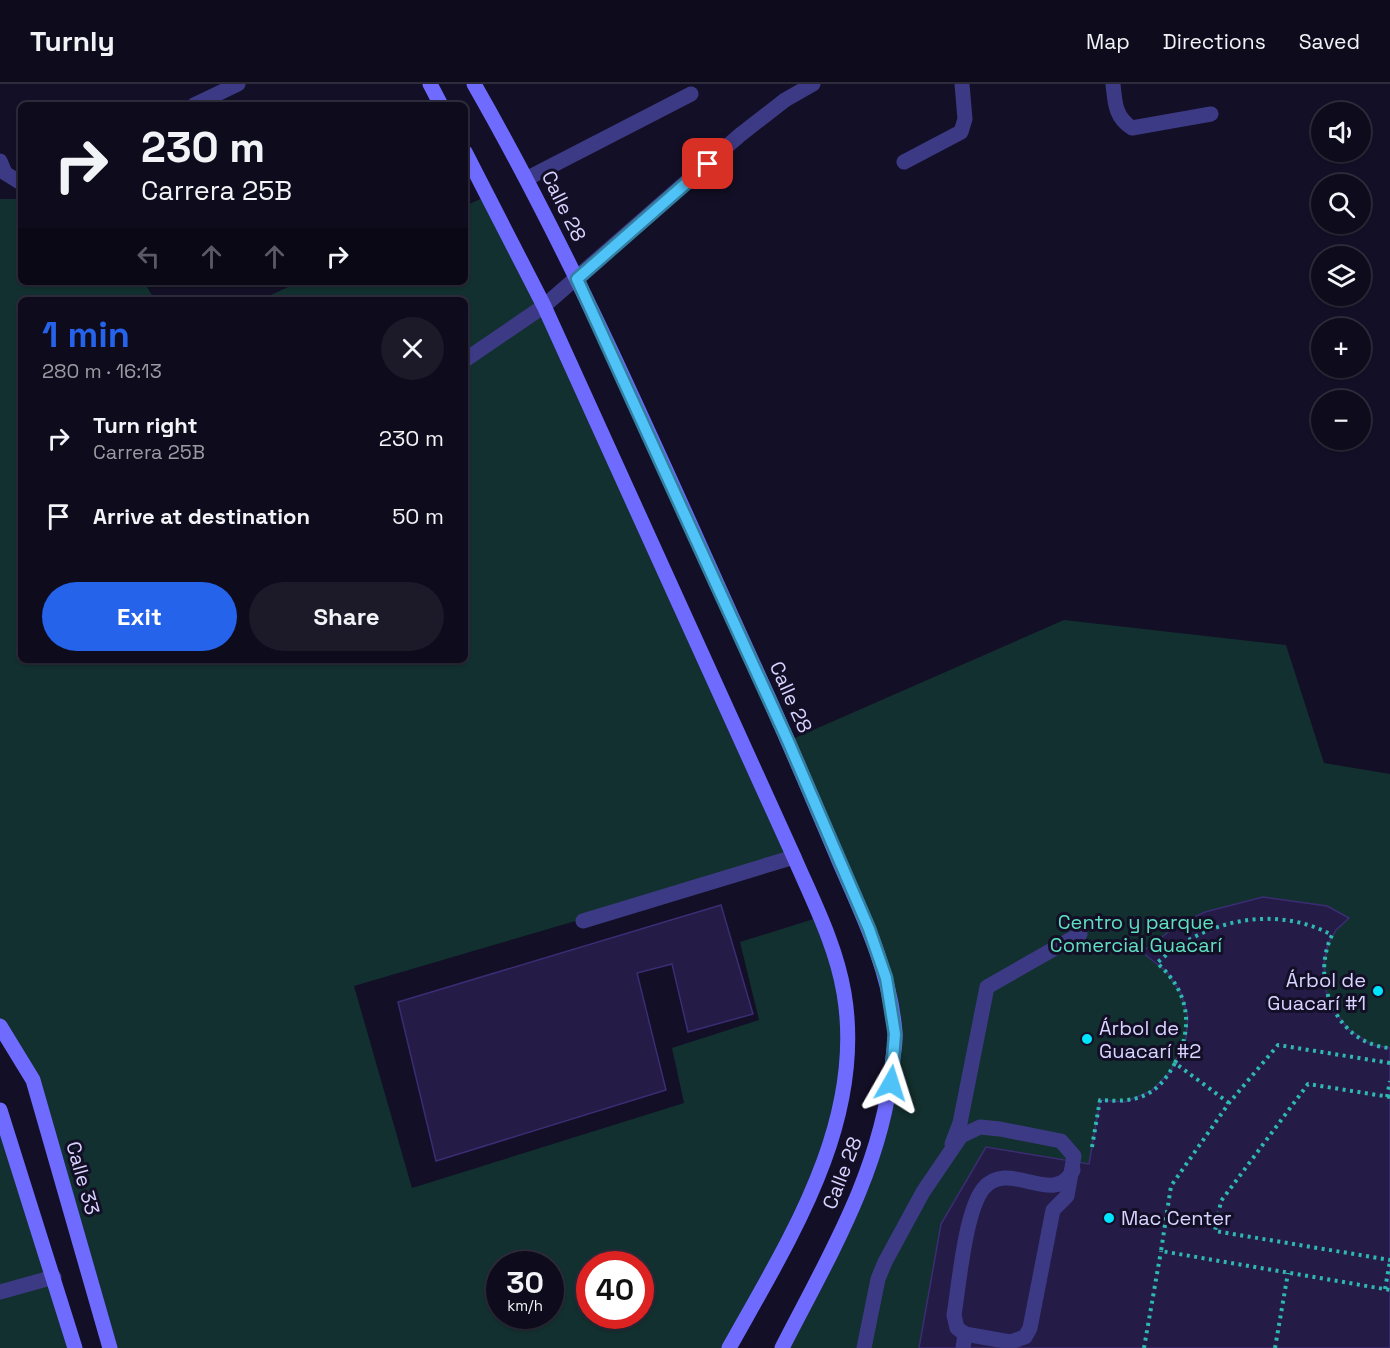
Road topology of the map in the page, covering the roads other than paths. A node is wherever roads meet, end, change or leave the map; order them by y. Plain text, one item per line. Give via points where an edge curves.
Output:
1 (238, 84) edge
2 (430, 84) edge
3 (474, 84) edge
4 (813, 84) edge
5 (962, 84) edge
6 (1113, 84) edge
7 (691, 94) dead end
8 (200, 102) edge
9 (439, 102) edge
10 (1211, 114) dead end
11 (468, 158) edge
12 (0, 162) edge
13 (904, 162) dead end
14 (528, 178) junction
15 (18, 181) edge
16 (577, 279) junction
17 (544, 306) junction
18 (468, 358) edge
19 (794, 857) junction
20 (583, 921) dead end
21 (1080, 934) dead end
22 (0, 1026) edge
23 (0, 1110) edge
24 (949, 1152) junction
25 (1073, 1170) junction
26 (54, 1277) junction
27 (0, 1292) edge
28 (964, 1341) edge
29 (1009, 1345) edge
30 (75, 1348) edge
31 (110, 1348) edge
32 (729, 1348) edge
33 (782, 1348) edge
34 (864, 1348) edge

1 - 8 street
2 - 9 street
3 - 14 street, Calle 28
4 - 16 street via 740,135
5 - 13 street via 965,119 961,132
6 - 10 street via 1116,111 1122,122 1132,128
7 - 14 street
11 - 17 street, Calle 28
12 - 15 street via 5,173
14 - 16 street, Calle 28
16 - 17 street
16 - 33 street, Calle 28 via 788,741 869,929 886,978 895,1034 891,1083 881,1130 839,1239
17 - 18 street
17 - 19 street, Calle 28
19 - 20 street
19 - 32 street, Calle 28 via 833,947 844,993 848,1039 845,1079 826,1159
21 - 24 street via 987,987 960,1123
22 - 31 street, Calle 33 via 33,1080
23 - 26 street
24 - 25 street via 965,1133 990,1128 1061,1141 1074,1156
24 - 34 street via 885,1262
25 - 28 street via 1055,1186 1000,1177 980,1194 973,1210 954,1315
25 - 29 street via 1067,1196 1053,1210 1030,1328 1025,1337
26 - 27 street
26 - 30 street
28 - 29 street

